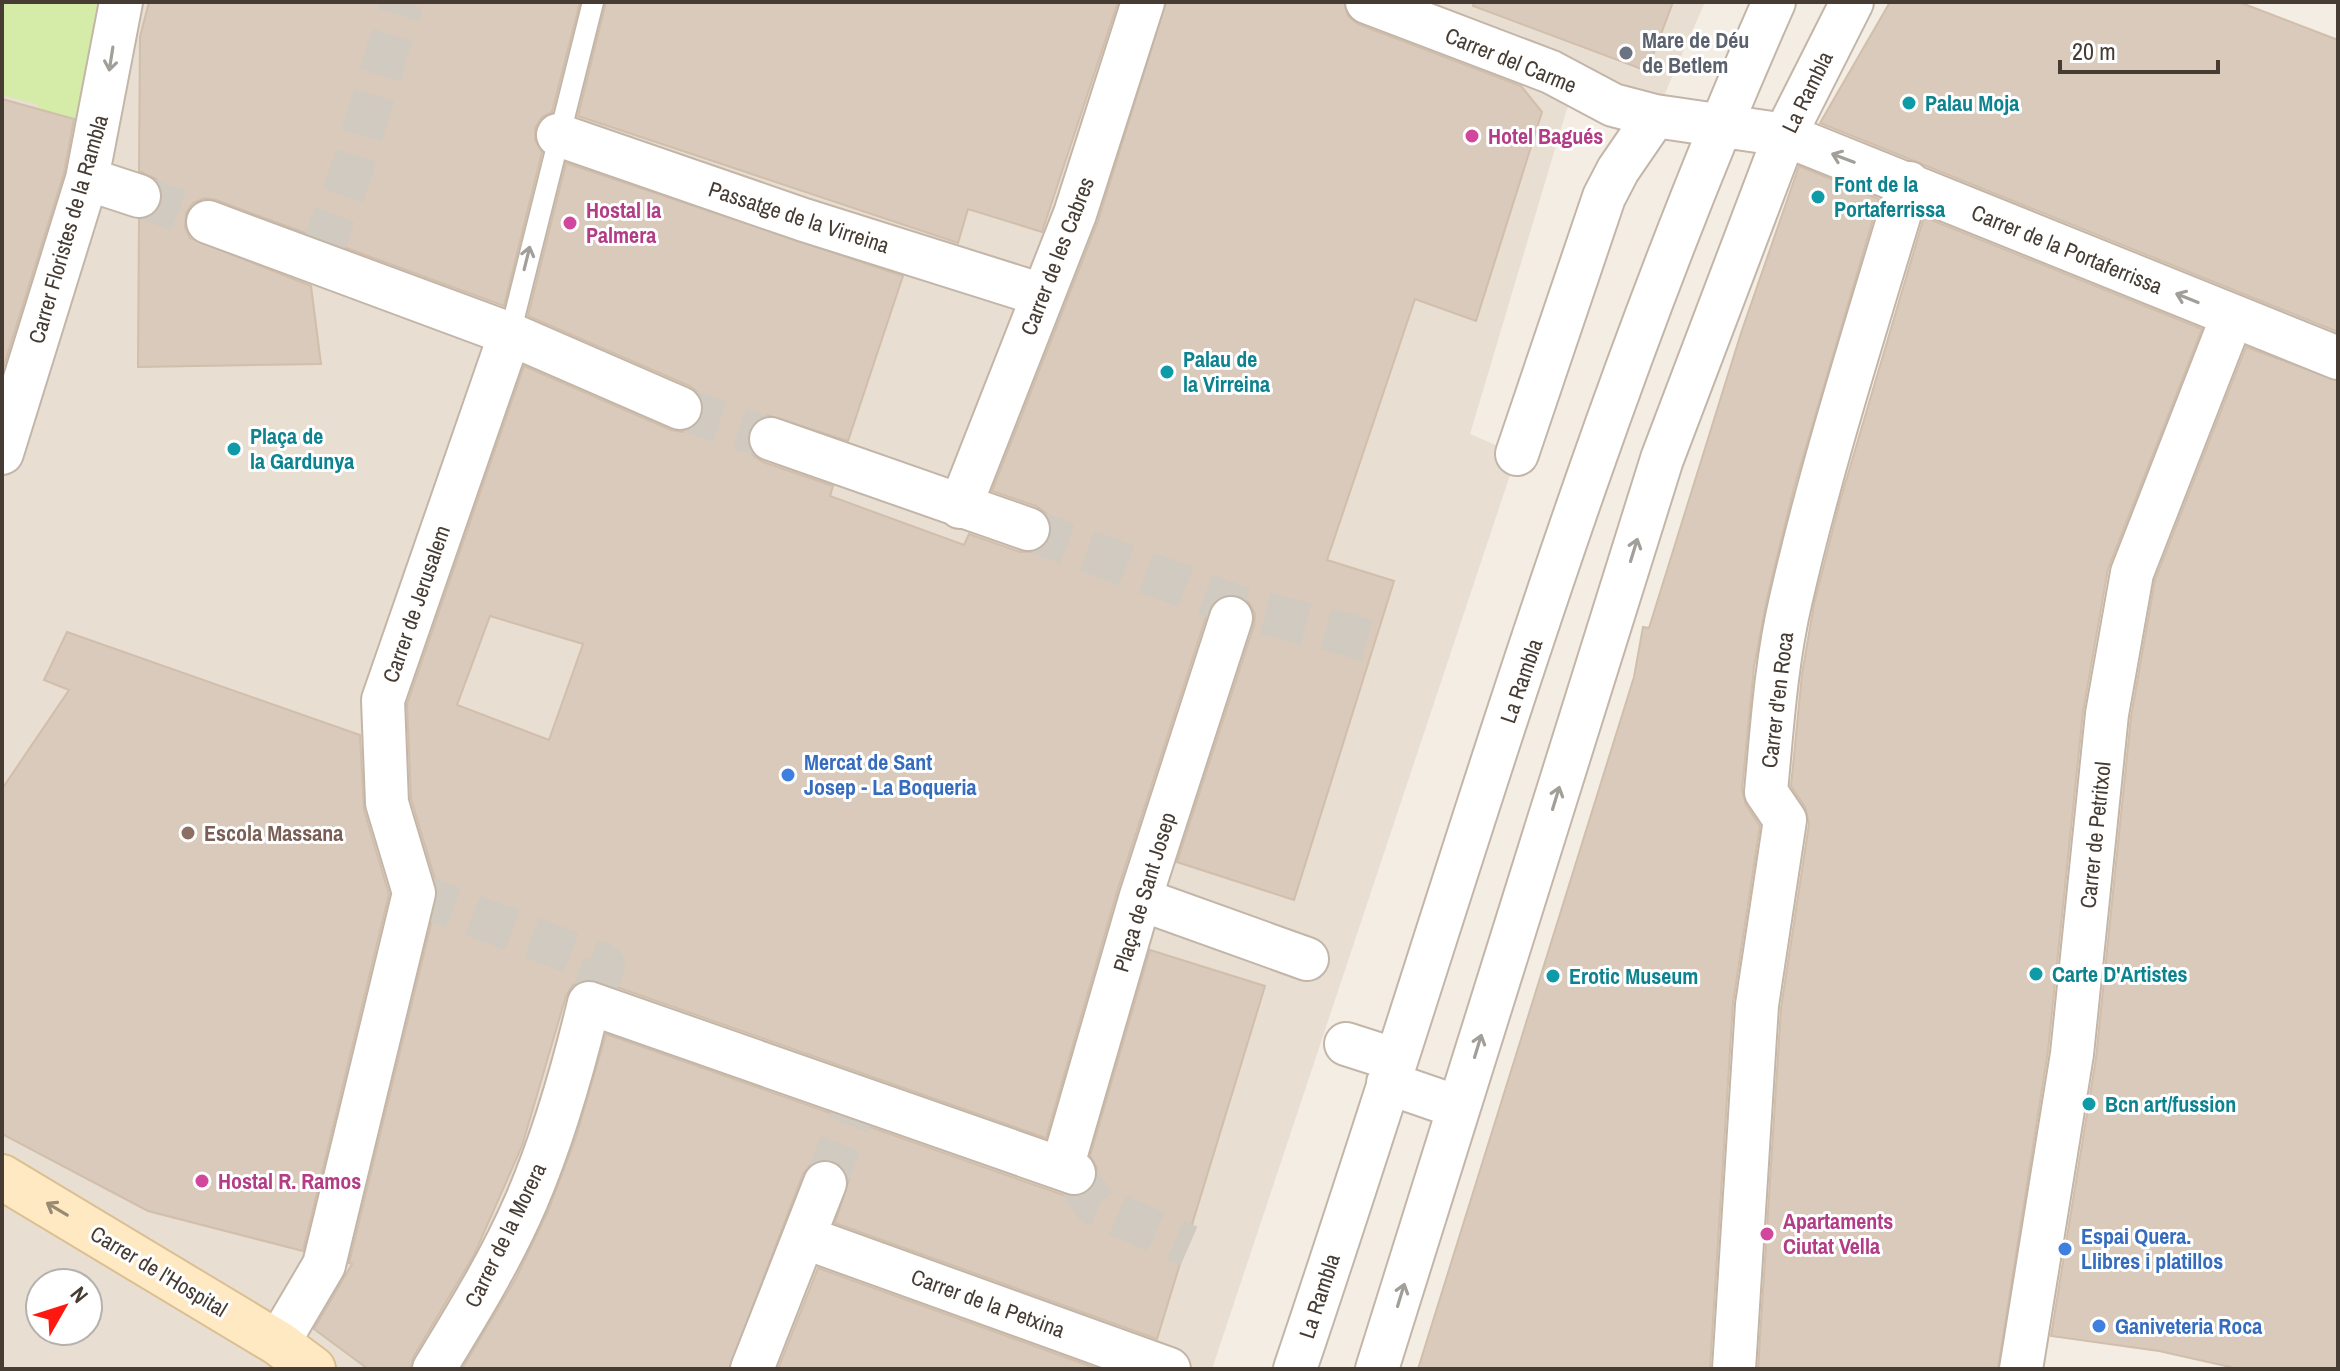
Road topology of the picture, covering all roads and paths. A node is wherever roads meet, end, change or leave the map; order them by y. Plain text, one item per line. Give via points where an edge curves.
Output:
1 (121, 2) edge
2 (593, 2) edge
3 (1143, 2) edge
4 (1774, 2) edge
5 (1852, 2) edge
6 (1389, 6) edge
7 (1655, 116) junction
8 (1719, 126) junction
9 (558, 135) junction
10 (1791, 138) junction
11 (87, 179) junction
12 (1909, 183) junction
13 (139, 196) tunnel mouth
14 (208, 222) tunnel mouth
15 (1042, 295) junction
16 (2232, 317) junction
17 (510, 334) junction
18 (2338, 358) edge
19 (680, 408) tunnel mouth
20 (771, 439) tunnel mouth
21 (2, 453) edge
22 (1517, 454) dead end
23 (960, 507) junction
24 (1028, 529) tunnel mouth
25 (1231, 618) dead end
26 (1140, 899) junction
27 (1307, 959) dead end
28 (589, 1003) joint
29 (1346, 1044) dead end
30 (1392, 1072) junction
31 (1446, 1103) dead end
32 (2, 1177) edge
33 (825, 1183) tunnel mouth
34 (806, 1238) junction
35 (278, 1343) junction
36 (2023, 1352) edge
37 (313, 1369) edge
38 (434, 1369) edge
39 (752, 1369) edge
40 (1169, 1369) edge
41 (1295, 1369) edge
42 (1377, 1369) edge
43 (1734, 1369) edge
44 (2050, 1369) edge

1 -> 11 street, Carrer Floristes de la Rambla
2 - 9 lane, Carrer de Jerusalem
3 - 15 street, Carrer de les Cabres via 1075,214
4 - 8 street, La Rambla
5 - 10 street, La Rambla
6 - 7 street, Carrer del Carme via 1551,72 1613,105
7 - 8 street, Carrer del Carme
7 - 22 street via 1604,197
8 - 10 street, Carrer de la Portaferrissa
8 - 30 street, La Rambla via 1590,476
9 - 15 street, Passatge de la Virreina
17 -> 9 lane, Carrer de Jerusalem
12 -> 10 street, Carrer de la Portaferrissa
42 -> 10 street, La Rambla via 1662,459
11 - 13 street
11 - 21 street, Carrer Floristes de la Rambla
16 -> 12 street, Carrer de la Portaferrissa
12 - 43 street, Carrer d'en Roca via 1790,602 1773,714 1766,792 1785,820 1757,1005
14 - 17 street via 319,258
15 - 23 street, Carrer de les Cabres
16 - 18 street, Carrer de la Portaferrissa
16 - 36 street, Carrer de Petritxol via 2132,573 2107,714 2072,1054
17 - 19 street
17 - 35 street, Carrer de Jerusalem via 383,700 387,803 414,893 324,1265
20 - 23 street
23 - 24 street
25 - 26 street, Plaça de Sant Josep
26 - 27 street
26 - 28 street, Plaça de Sant Josep via 1068,1171
28 - 38 street, Carrer de la Morera via 547,1149 525,1204
29 - 30 street
30 - 31 street
30 - 41 street, La Rambla
35 -> 32 street, Carrer de l'Hospital
33 - 34 street
34 - 39 street
34 - 40 street, Carrer de la Petxina
35 - 37 street, Carrer de l'Hospital
36 - 44 street

